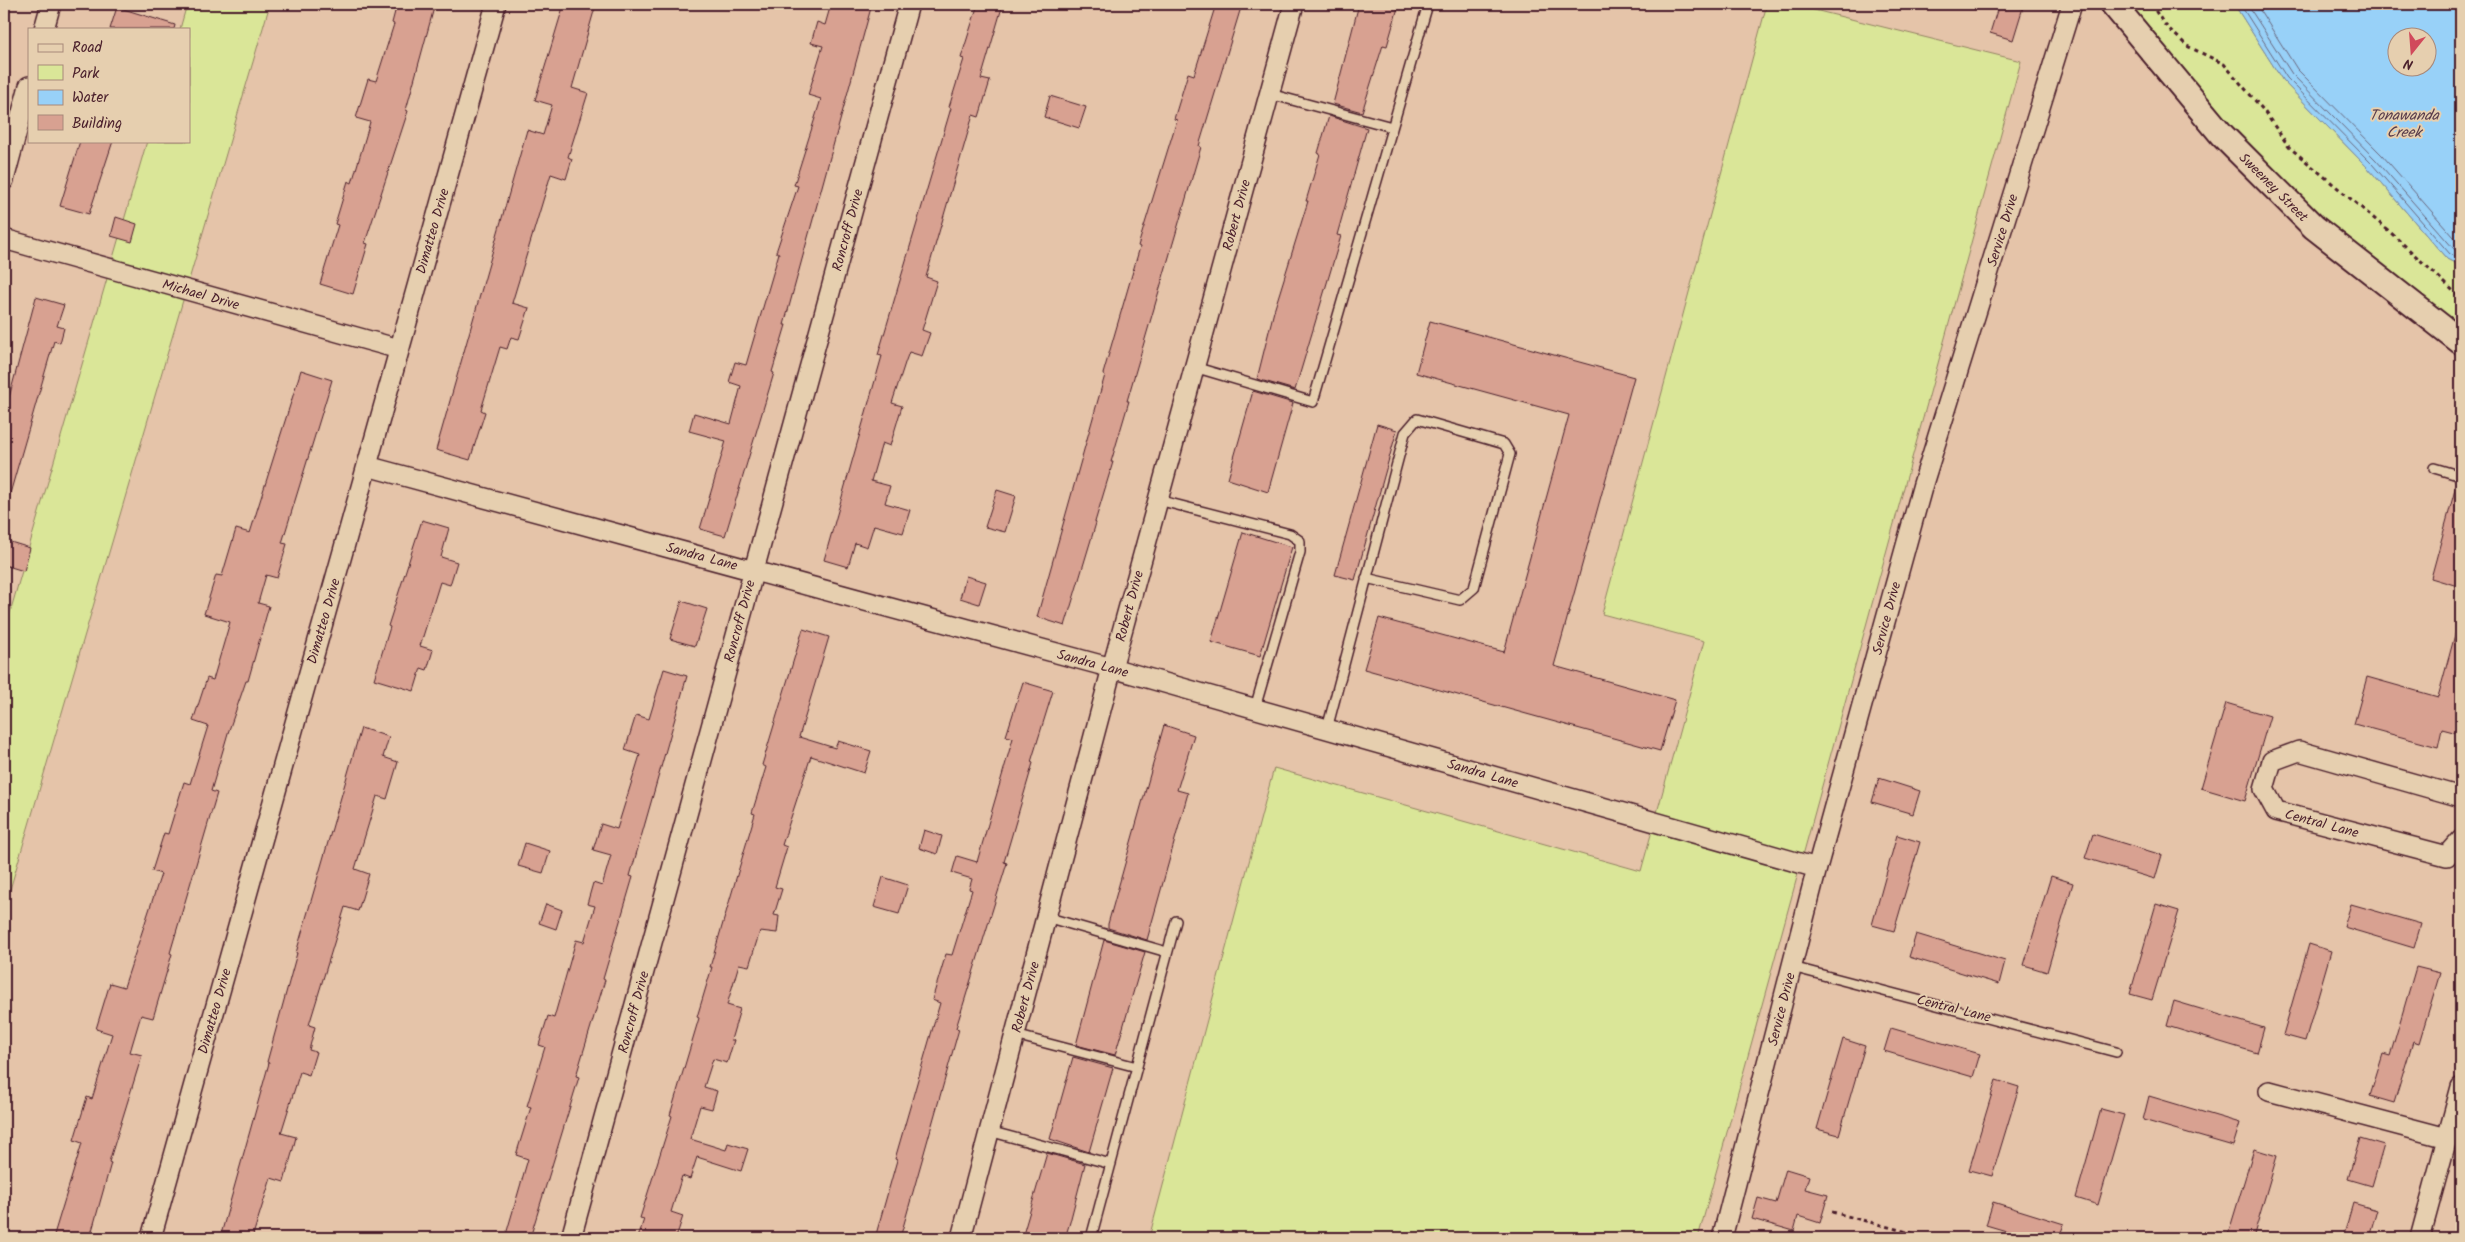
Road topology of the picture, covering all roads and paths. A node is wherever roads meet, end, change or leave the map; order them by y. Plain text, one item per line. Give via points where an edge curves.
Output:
1 (50, 4) edge
2 (496, 4) edge
3 (909, 4) edge
4 (1294, 4) edge
5 (1428, 4) edge
6 (2072, 4) edge
7 (2113, 4) edge
8 (2151, 4) edge
9 (44, 28) edge
10 (28, 90) edge
11 (1270, 94) junction
12 (1392, 127) junction
13 (4, 180) edge
14 (4, 239) edge
15 (2461, 298) edge
16 (2461, 342) edge
17 (399, 349) junction
18 (1194, 367) junction
19 (367, 466) junction
20 (2434, 468) dead end
21 (2461, 476) edge
22 (1158, 500) junction
23 (754, 570) junction
24 (1366, 578) junction
25 (1112, 668) junction
26 (1255, 708) junction
27 (1327, 729) junction
28 (2461, 797) edge
29 (2461, 840) edge
30 (1817, 868) junction
31 (1046, 916) junction
32 (1176, 921) dead end
33 (1168, 952) junction
34 (1792, 967) junction
35 (1015, 1035) junction
36 (2116, 1052) dead end
37 (1137, 1067) junction
38 (2461, 1086) edge
39 (2269, 1091) dead end
40 (2457, 1115) edge
41 (989, 1131) junction
42 (2447, 1138) junction
43 (1111, 1164) junction
44 (1832, 1212) dead end
45 (151, 1238) edge
46 (571, 1238) edge
47 (961, 1238) edge
48 (1092, 1238) edge
49 (1722, 1238) edge
50 (1930, 1238) edge
51 (2420, 1238) edge

1 - 9 street
2 - 17 street, Dimatteo Drive
3 - 23 street, Roncroff Drive
4 - 11 street, Robert Drive
5 - 12 lane
6 - 30 street, Service Drive via 1923,484
7 - 16 street, Sweeney Street via 2222,135 2314,227
8 - 15 path via 2164,24 2187,46 2224,64 2264,111 2289,147 2389,231
10 - 13 street
11 - 12 lane
11 - 18 street, Robert Drive
12 - 18 lane via 1313,402
14 - 17 street, Michael Drive
17 - 19 street, Dimatteo Drive
18 - 22 street, Robert Drive
19 - 23 street, Sandra Lane
19 - 45 street, Dimatteo Drive
20 - 21 lane
22 - 25 street, Robert Drive
22 - 26 lane via 1290,534 1300,541 1300,552
23 - 25 street, Sandra Lane
23 - 46 street, Roncroff Drive
24 - 24 lane via 1405,433 1417,419 1504,444 1510,454 1474,588 1460,600
24 - 27 lane
25 - 26 street, Sandra Lane
25 - 31 street, Robert Drive
26 - 27 street, Sandra Lane
27 - 30 street, Sandra Lane
28 - 29 street, Central Lane via 2299,751 2272,761 2264,789 2276,811 2447,856
30 - 34 street, Service Drive
31 - 33 lane
31 - 35 street, Robert Drive
32 - 33 lane
33 - 37 lane
34 - 36 lane, Central Lane
34 - 49 street, Service Drive
35 - 37 lane
35 - 41 street, Robert Drive
37 - 43 lane
38 - 40 street
39 - 42 street
40 - 42 street
41 - 43 lane
41 - 47 street, Robert Drive
42 - 51 street
43 - 48 lane
44 - 50 path

